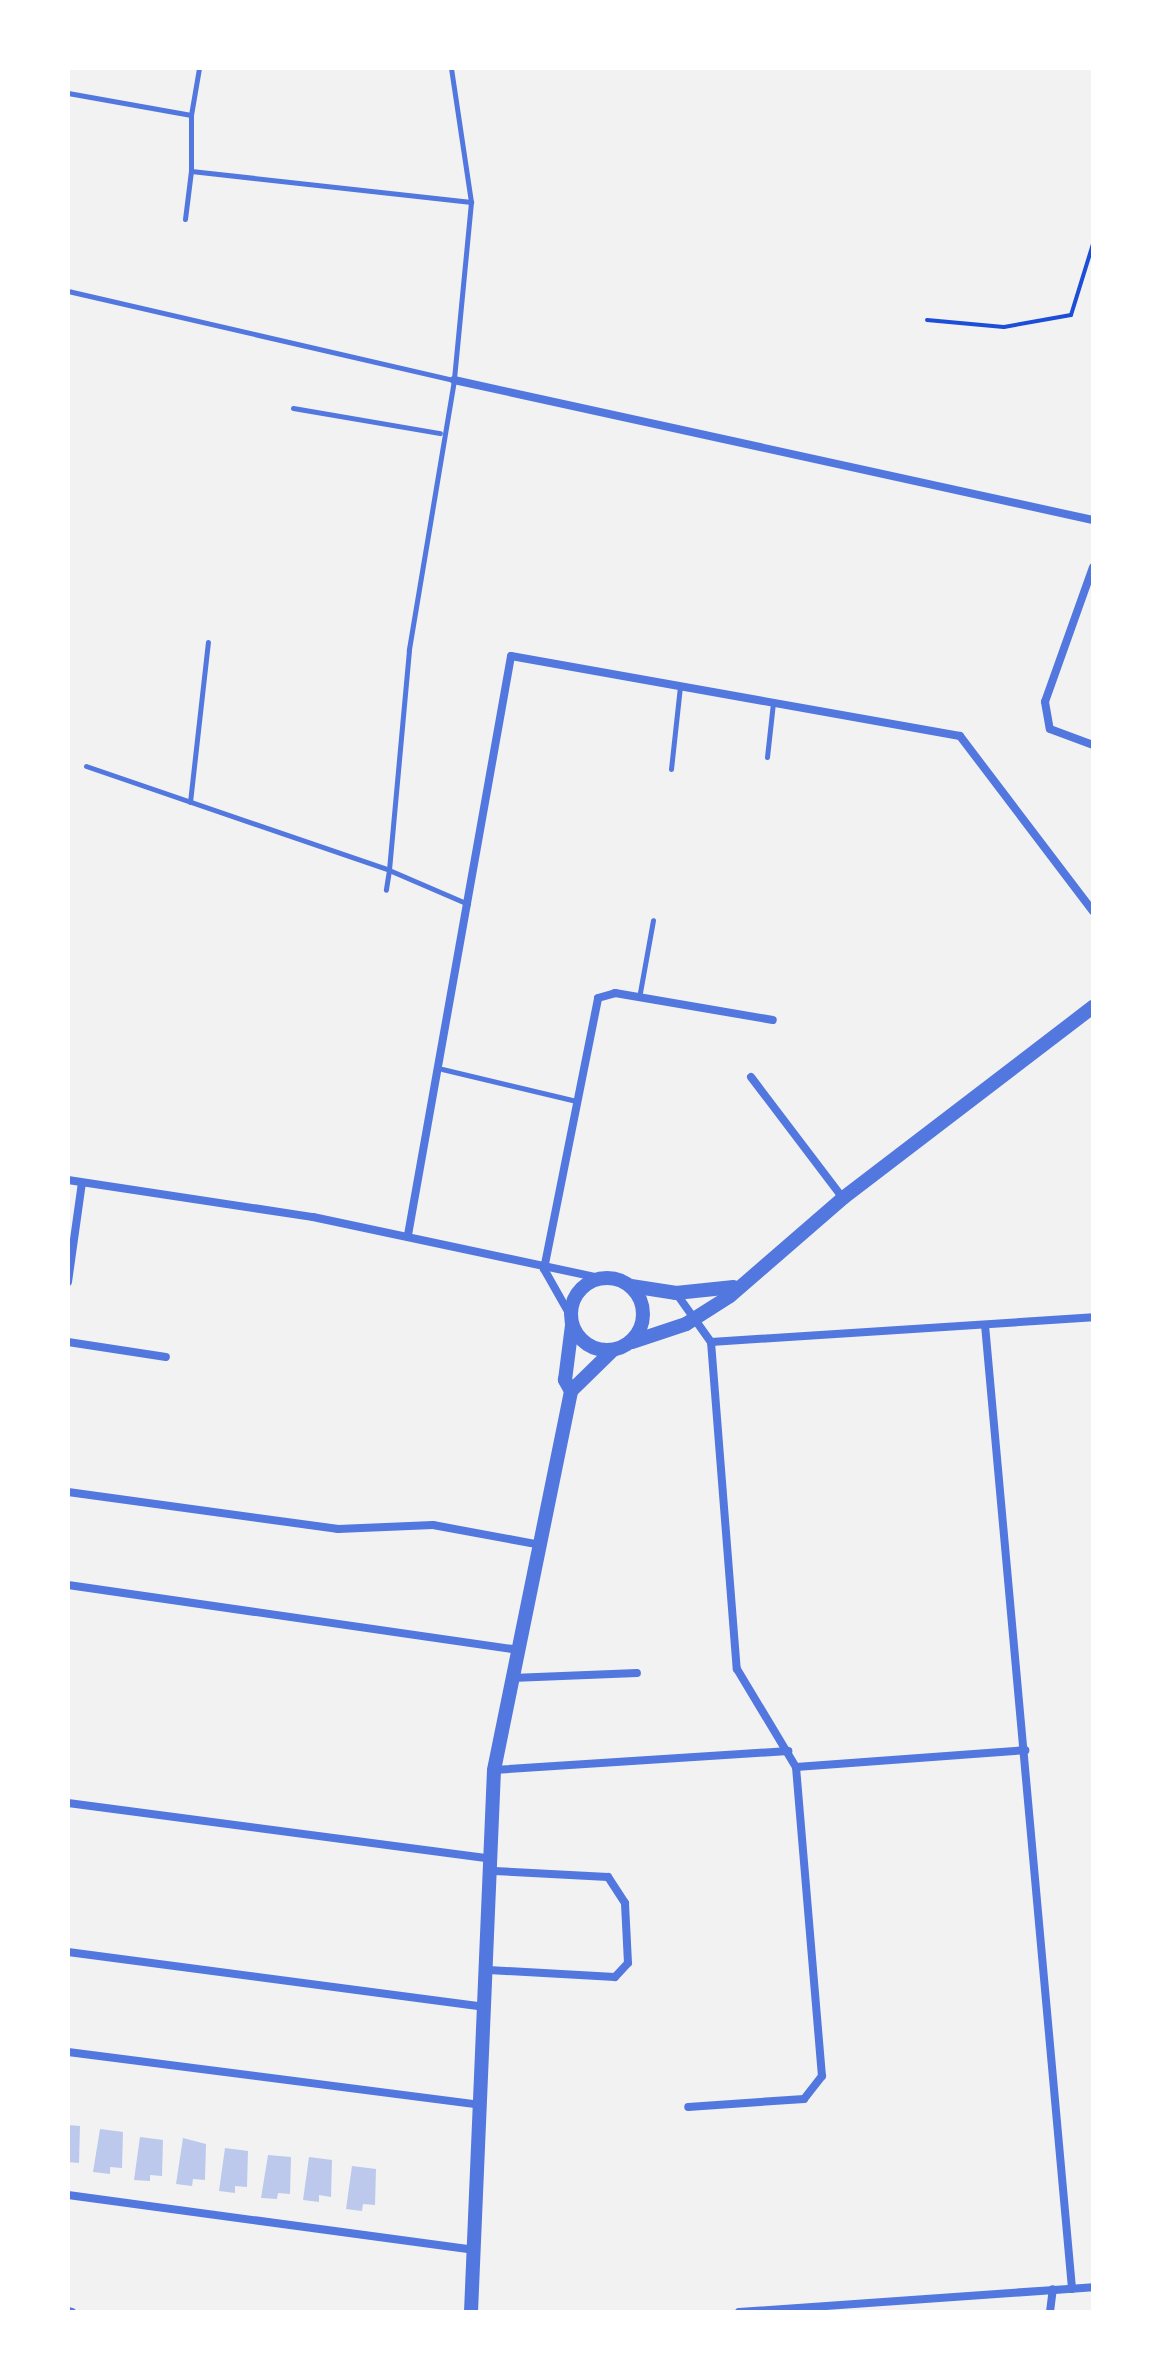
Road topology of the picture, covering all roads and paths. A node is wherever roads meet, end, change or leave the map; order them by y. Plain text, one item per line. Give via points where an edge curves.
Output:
1 (199, 68) edge
2 (451, 68) edge
3 (68, 93) edge
4 (191, 115) junction
5 (191, 171) junction
6 (471, 202) junction
7 (185, 219) dead end
8 (1093, 244) edge
9 (68, 291) edge
10 (927, 320) dead end
11 (454, 380) junction
12 (293, 408) dead end
13 (440, 433) junction
14 (1093, 520) edge
15 (1093, 567) edge
16 (208, 642) dead end
17 (680, 684) junction
18 (773, 699) junction
19 (1093, 745) edge
20 (767, 757) dead end
21 (86, 766) dead end
22 (671, 769) dead end
23 (190, 802) junction
24 (389, 870) junction
25 (386, 890) dead end
26 (470, 905) junction
27 (1093, 911) edge
28 (653, 920) dead end
29 (639, 998) junction
30 (1093, 1007) edge
31 (773, 1020) dead end
32 (442, 1069) junction
33 (751, 1077) dead end
34 (577, 1101) junction
35 (68, 1180) edge
36 (82, 1183) junction
37 (843, 1198) junction
38 (408, 1235) junction
39 (544, 1269) junction
40 (601, 1278) junction
41 (68, 1282) edge
42 (631, 1286) junction
43 (734, 1287) junction
44 (676, 1293) junction
45 (699, 1317) junction
46 (1093, 1317) edge
47 (571, 1320) junction
48 (985, 1325) junction
49 (68, 1342) edge
50 (632, 1342) junction
51 (711, 1342) junction
52 (613, 1350) junction
53 (166, 1357) dead end
54 (571, 1391) junction
55 (68, 1492) edge
56 (536, 1544) junction
57 (68, 1585) edge
58 (517, 1650) junction
59 (637, 1673) dead end
60 (512, 1678) junction
61 (1025, 1750) junction
62 (788, 1751) junction
63 (796, 1767) junction
64 (494, 1770) junction
65 (68, 1803) edge
66 (494, 1865) junction
67 (68, 1952) edge
68 (488, 1970) junction
69 (485, 2007) junction
70 (68, 2052) edge
71 (481, 2105) junction
72 (688, 2107) dead end
73 (68, 2195) edge
74 (473, 2250) junction
75 (1093, 2287) edge
76 (1053, 2289) junction
77 (1072, 2289) junction
78 (797, 2310) edge
79 (471, 2312) edge
80 (739, 2312) edge
81 (1050, 2312) edge

1 - 4 lane
2 - 6 lane
3 - 4 lane
4 - 5 lane
5 - 6 lane
5 - 7 lane
6 - 11 lane
8 - 10 path via 1071,315 1004,327
9 - 11 lane
11 - 13 lane
11 - 14 street
12 - 13 lane
13 - 24 lane via 409,650
15 - 19 street via 1045,702 1050,729
16 - 23 lane
17 - 18 street
17 - 22 lane
17 - 26 street via 511,656
18 - 20 lane
18 - 27 street via 960,736
21 - 23 lane
23 - 24 lane
24 - 25 lane
24 - 26 lane
26 - 32 street
28 - 29 lane
29 - 31 street
29 - 34 street via 609,993 594,1002
30 - 37 street
32 - 34 lane
32 - 38 street
33 - 37 street
34 - 39 street
35 - 36 street
36 - 38 street
36 - 41 street
37 - 43 street
38 - 39 street
39 - 40 street
39 - 47 street
40 - 42 street
40 - 47 street via 576,1295
42 - 44 street
42 - 50 street via 644,1314
43 - 44 street
43 - 45 street
44 - 45 street
45 - 50 street
45 - 51 street
46 - 48 street
47 - 52 street via 583,1342
47 - 54 street via 565,1380
48 - 51 street
48 - 61 street
49 - 53 street
50 - 52 street
51 - 62 street via 737,1669
52 - 54 street
54 - 56 street
55 - 56 street via 338,1529 433,1525
56 - 58 street
57 - 58 street
58 - 60 street
59 - 60 street
60 - 64 street
61 - 63 street
61 - 77 street
62 - 63 street
62 - 64 street
63 - 72 street via 820,2083 804,2099
64 - 66 street
65 - 66 street
66 - 68 street
66 - 68 street via 608,1877 625,1903 628,1963 615,1977
67 - 69 street
68 - 69 street
69 - 71 street
70 - 71 street
71 - 74 street
73 - 74 street
74 - 79 street
75 - 77 street
76 - 77 street
76 - 78 street
76 - 81 street
78 - 80 street

